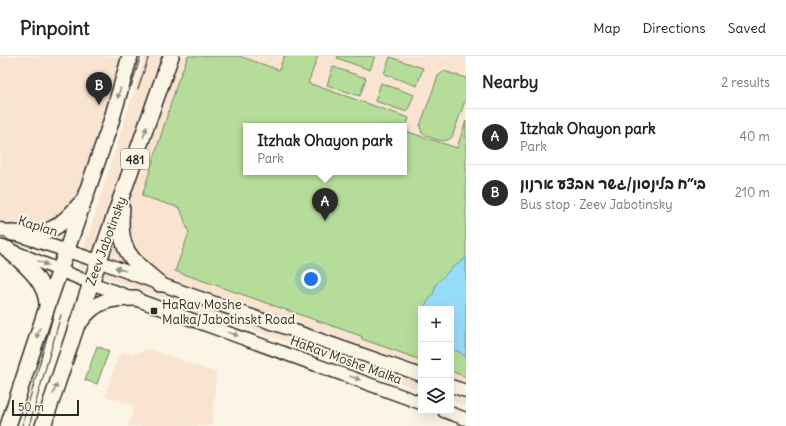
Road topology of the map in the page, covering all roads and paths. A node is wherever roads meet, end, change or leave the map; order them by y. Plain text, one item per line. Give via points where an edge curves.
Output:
1 (130, 56) edge
2 (171, 56) edge
3 (176, 56) edge
4 (158, 94) junction
5 (124, 192) junction
6 (86, 197) junction
7 (6, 231) edge
8 (3, 247) edge
9 (66, 251) junction
10 (98, 261) junction
11 (60, 270) junction
12 (91, 283) junction
13 (160, 284) junction
14 (136, 298) junction
15 (47, 307) junction
16 (76, 330) junction
17 (418, 374) edge
18 (454, 387) edge
19 (466, 391) edge
20 (418, 402) edge
21 (452, 414) edge
22 (466, 419) edge
23 (8, 426) edge
24 (43, 426) edge

1 -> 6 main road, 481
2 - 4 main road, Zeev Jabotinsky / 481
3 - 4 main road
5 -> 4 main road, Zeev Jabotinsky / 481
5 - 10 main road, Zeev Jabotinsky / 481
5 - 13 main road via 121,226 124,247 135,264
6 - 7 main road via 58,227 28,234
6 - 9 main road, 481
7 - 9 street, Kaplan
8 -> 11 street
8 - 15 main road via 35,276 47,299
9 - 10 street, HaRav Moshe Malka
9 - 11 main road, 481
10 - 12 main road, Zeev Jabotinsky / 481
13 -> 10 street, HaRav Moshe Malka
11 - 12 street, HaRav Moshe Malka
11 - 15 main road, 481
12 - 14 street, HaRav Moshe Malka
12 - 16 main road, Zeev Jabotinsky / 481
13 - 17 street, HaRav Moshe Malka
14 - 16 main road via 100,303 87,313
14 -> 20 street, HaRav Moshe Malka
15 -> 23 main road, 481
24 -> 16 main road, Zeev Jabotinsky / 481
18 - 19 street
21 - 22 street

